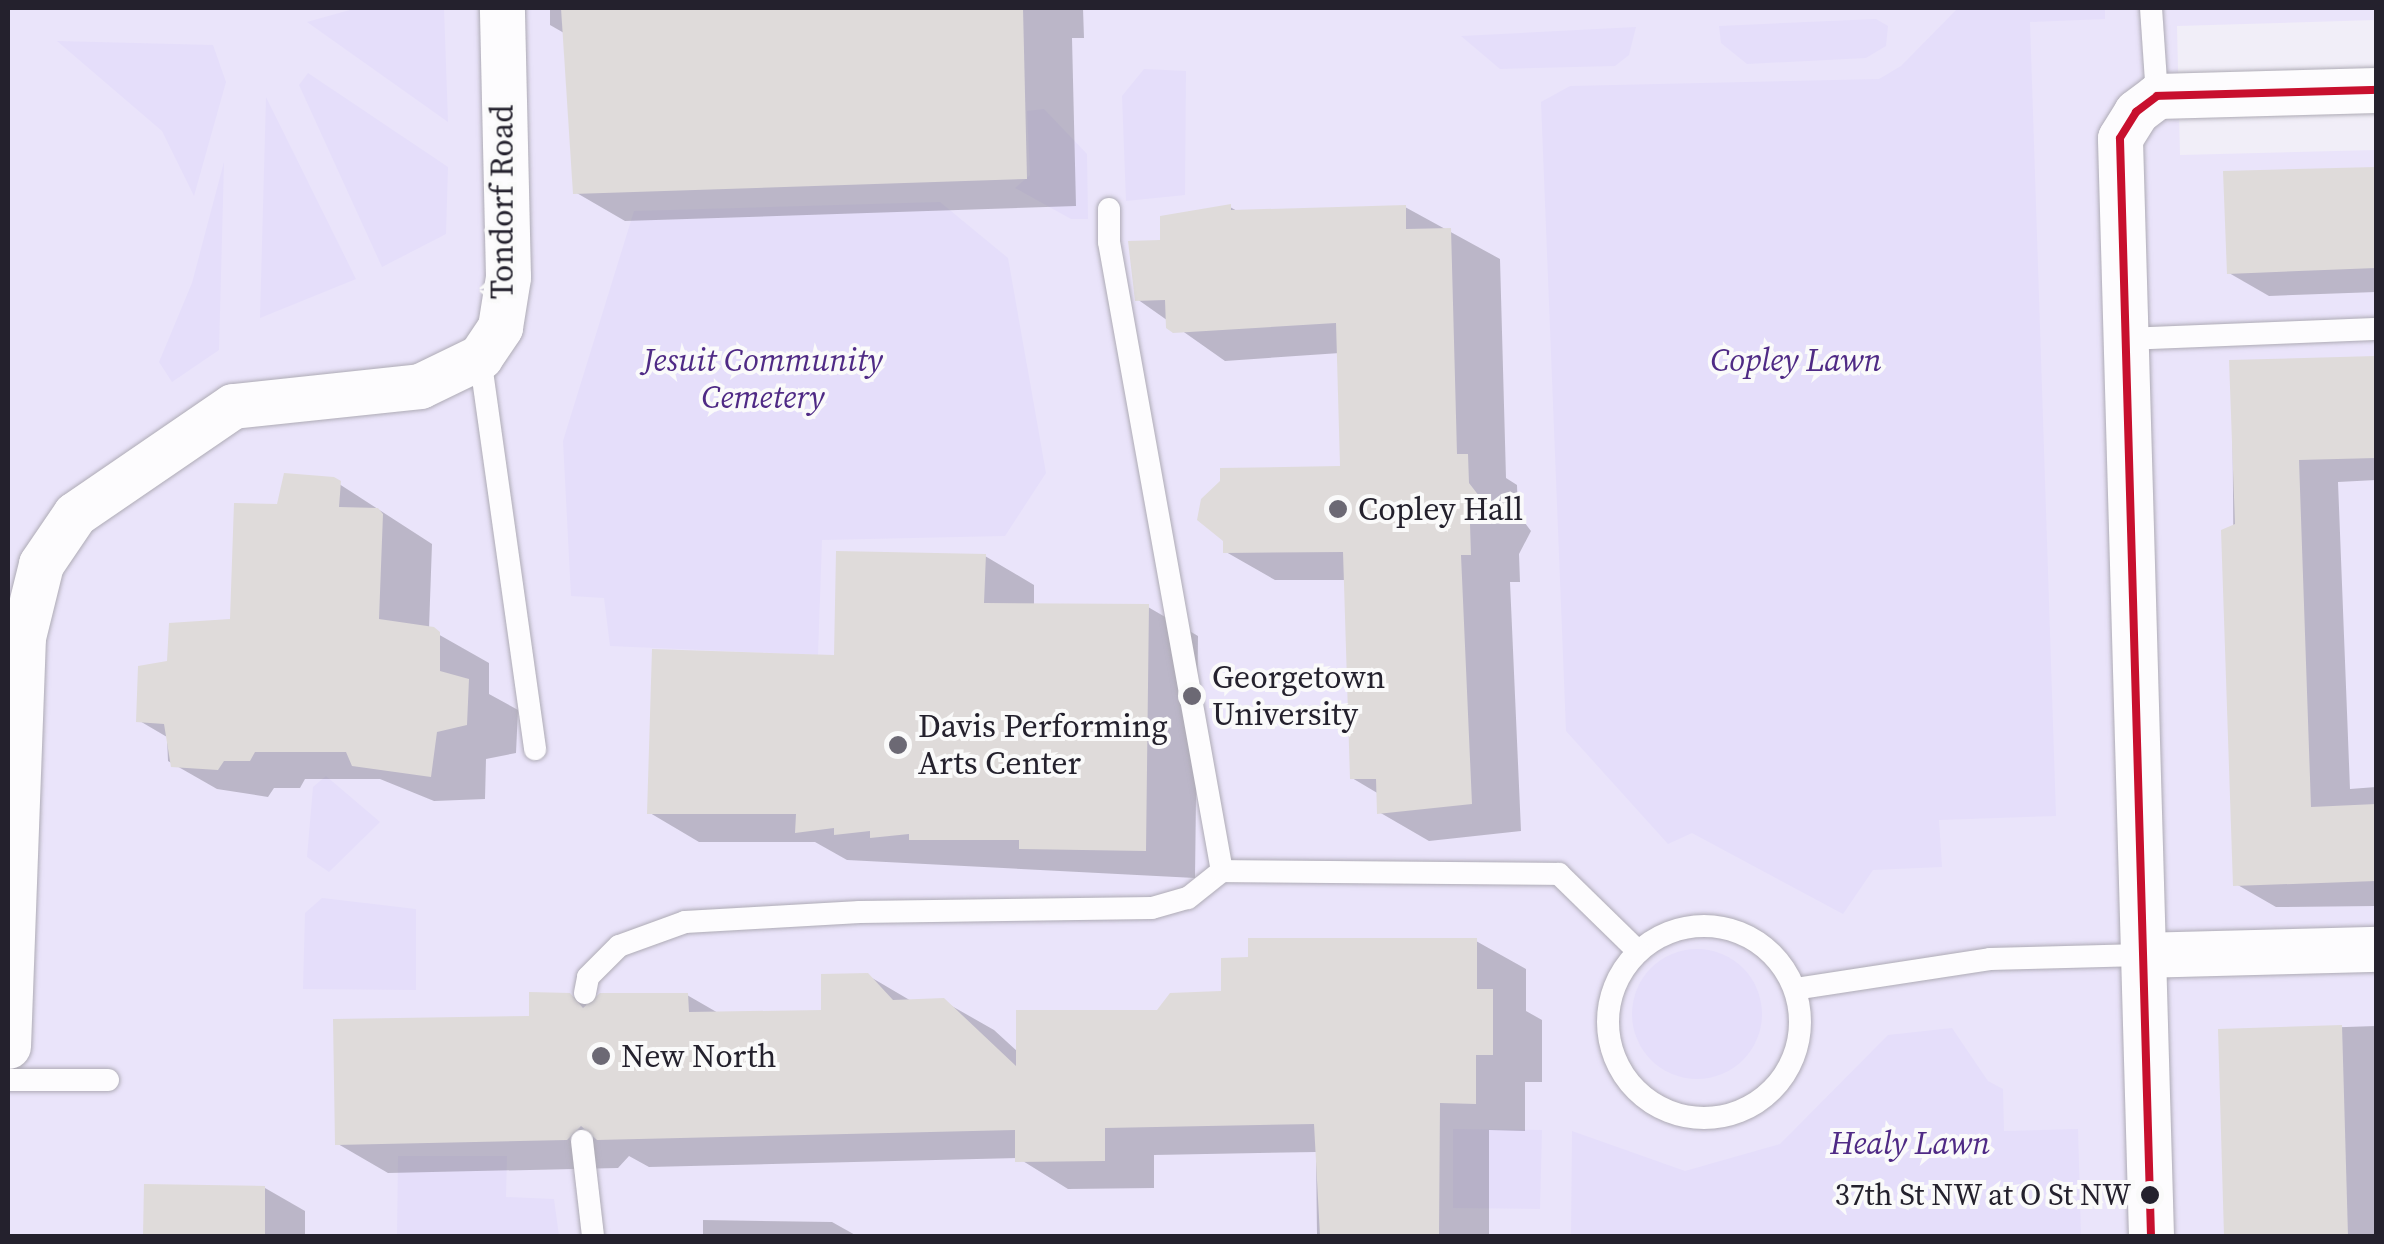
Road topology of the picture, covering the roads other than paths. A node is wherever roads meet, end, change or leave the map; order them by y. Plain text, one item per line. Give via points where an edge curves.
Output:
1 (502, 8) edge
2 (2151, 8) edge
3 (2376, 90) edge
4 (2146, 104) junction
5 (1109, 209) dead end
6 (2376, 329) edge
7 (2124, 338) junction
8 (480, 357) junction
9 (535, 749) dead end
10 (1222, 871) junction
11 (2376, 949) edge
12 (1638, 951) junction
13 (2142, 955) junction
14 (1795, 988) junction
15 (585, 993) dead end
16 (8, 1046) edge
17 (8, 1080) edge
18 (108, 1080) dead end
19 (582, 1141) dead end
20 (593, 1236) edge
21 (2151, 1236) edge

1 - 8 street, Tondorf Road via 508,277 500,327
2 - 4 lane
3 - 4 street
4 - 7 street via 2118,156
5 - 10 lane via 1109,242
6 - 7 lane
7 - 13 street
8 - 9 lane
8 - 16 street via 420,386 233,406 75,514 51,546 32,586 23,638
10 - 12 lane via 1559,874
10 - 15 lane via 1188,898 1152,908 684,922 619,946 588,977
11 - 13 street
12 - 14 lane via 1665,934 1727,928 1779,961
12 - 14 lane via 1608,1005 1618,1066 1636,1092 1663,1110 1695,1118 1757,1104 1782,1081 1801,1020
13 - 14 lane via 1990,959
13 - 21 street
17 - 18 lane
19 - 20 lane

